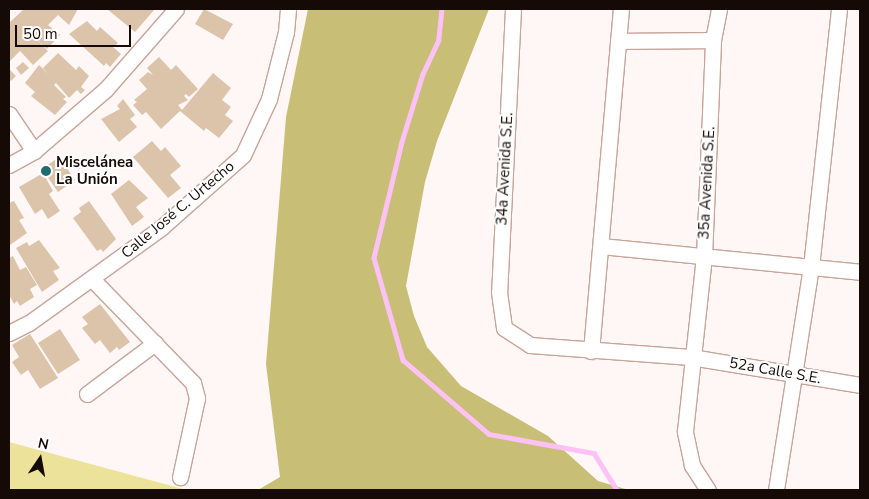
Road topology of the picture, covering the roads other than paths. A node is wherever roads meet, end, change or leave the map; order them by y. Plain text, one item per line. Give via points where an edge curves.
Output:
1 (176, 9) edge
2 (288, 9) edge
3 (513, 9) edge
4 (621, 9) edge
5 (718, 9) edge
6 (839, 9) edge
7 (713, 40) junction
8 (618, 41) junction
9 (9, 114) edge
10 (34, 151) junction
11 (9, 166) edge
12 (601, 246) junction
13 (704, 256) junction
14 (811, 267) junction
15 (860, 272) edge
16 (92, 279) junction
17 (504, 328) joint
18 (9, 333) edge
19 (155, 343) junction
20 (591, 350) junction
21 (691, 356) junction
22 (795, 376) junction
23 (860, 385) edge
24 (87, 394) dead end
25 (180, 477) dead end
26 (708, 490) edge
27 (776, 490) edge

1 - 10 street via 106,90
2 - 16 street, Calle José C. Urtecho via 286,32 269,99 244,155 162,227
3 - 17 street, 34a Avenida S.E. via 499,292
4 - 8 street
5 - 7 street, 35a Avenida S.E.
6 - 14 street
7 - 8 street
7 - 13 street, 35a Avenida S.E.
8 - 12 street
9 - 10 street
10 - 11 street
12 - 13 street
12 - 20 street
13 - 14 street
13 - 21 street, 35a Avenida S.E.
14 - 15 street
14 - 22 street
16 - 18 street, Calle José C. Urtecho via 29,323
16 - 19 street
17 - 20 street, 52a Calle S.E. via 530,345
19 - 24 street
19 - 25 street via 193,383 197,398
20 - 21 street, 52a Calle S.E.
21 - 22 street, 52a Calle S.E.
21 - 26 street, 35a Avenida S.E. via 685,431 692,465
22 - 23 street, 52a Calle S.E.
22 - 27 street

